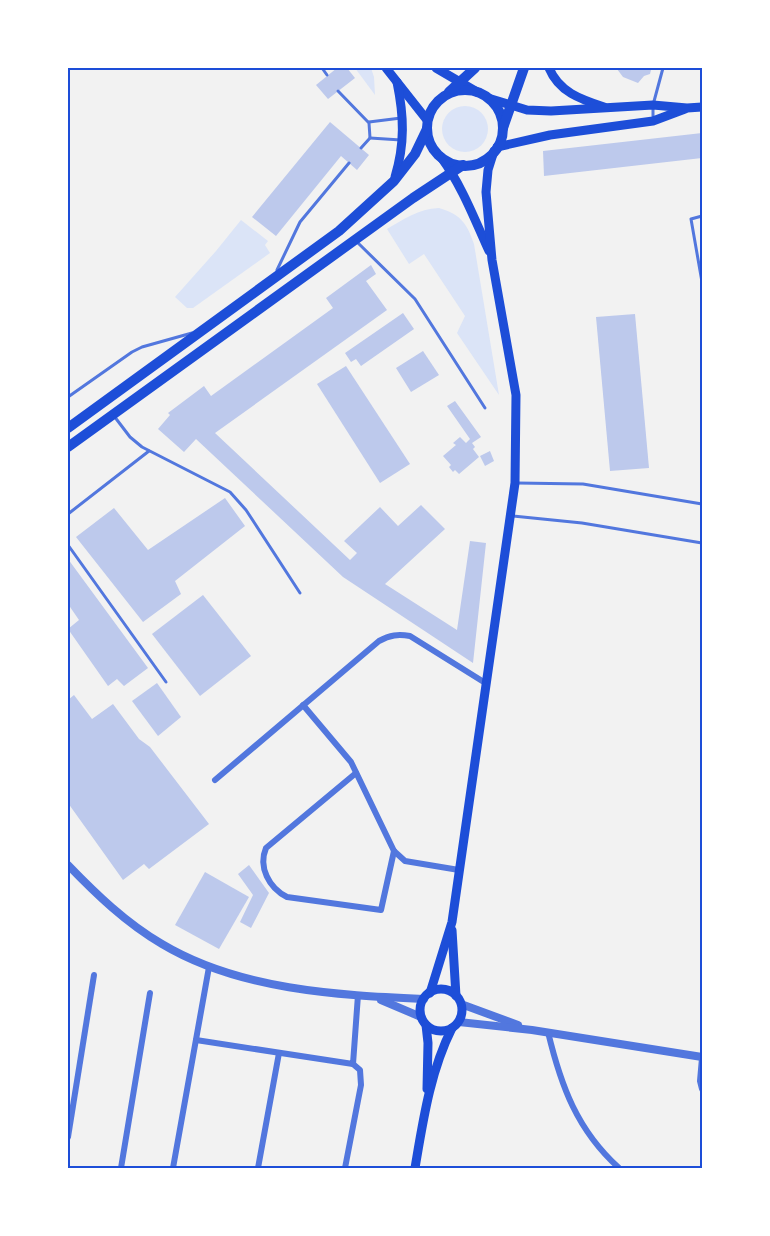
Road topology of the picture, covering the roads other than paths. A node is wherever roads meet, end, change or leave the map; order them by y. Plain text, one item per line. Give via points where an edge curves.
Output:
1 (322, 68) edge
2 (386, 68) edge
3 (436, 68) edge
4 (475, 68) edge
5 (524, 68) edge
6 (549, 68) edge
7 (663, 68) edge
8 (327, 75) dead end
9 (459, 81) junction
10 (397, 82) junction
11 (338, 91) dead end
12 (477, 92) junction
13 (443, 97) junction
14 (488, 98) junction
15 (653, 105) junction
16 (511, 106) junction
17 (702, 107) edge
18 (687, 108) junction
19 (609, 109) junction
20 (403, 118) junction
21 (653, 121) junction
22 (369, 123) junction
23 (427, 125) junction
24 (502, 131) junction
25 (370, 138) junction
26 (403, 140) junction
27 (361, 148) dead end
28 (496, 149) junction
29 (441, 157) junction
30 (349, 163) dead end
31 (463, 165) junction
32 (452, 172) junction
33 (394, 181) junction
34 (702, 216) edge
35 (354, 240) junction
36 (492, 260) junction
37 (273, 278) junction
38 (702, 282) edge
39 (202, 330) junction
40 (68, 398) edge
41 (485, 408) dead end
42 (113, 414) junction
43 (68, 428) edge
44 (68, 447) edge
45 (150, 451) junction
46 (515, 483) junction
47 (702, 504) edge
48 (68, 514) edge
49 (511, 515) junction
50 (702, 543) edge
51 (68, 544) edge
52 (300, 594) dead end
53 (165, 682) dead end
54 (487, 684) junction
55 (303, 705) junction
56 (356, 773) junction
57 (215, 780) dead end
58 (394, 851) junction
59 (68, 865) edge
60 (459, 870) junction
61 (452, 921) junction
62 (209, 967) junction
63 (94, 975) dead end
64 (150, 993) dead end
65 (358, 995) junction
66 (427, 996) junction
67 (372, 997) junction
68 (459, 1000) junction
69 (424, 1021) junction
70 (456, 1025) junction
71 (532, 1030) junction
72 (548, 1032) junction
73 (196, 1040) junction
74 (279, 1053) junction
75 (702, 1058) edge
76 (352, 1064) junction
77 (702, 1089) edge
78 (426, 1103) junction
79 (68, 1137) edge
80 (121, 1168) edge
81 (173, 1168) edge
82 (258, 1168) edge
83 (345, 1168) edge
84 (415, 1168) edge
85 (619, 1168) edge

1 - 8 lane
2 - 10 main road
3 - 9 main road
4 - 9 main road
5 - 16 main road
6 - 19 main road via 567,92
7 - 15 lane
9 - 12 main road
9 - 13 main road
10 - 20 main road
10 - 23 main road
11 - 22 lane
12 - 13 main road via 460,90
12 - 14 main road
13 - 23 main road via 430,111
14 - 16 main road
14 - 24 main road via 499,113
15 - 18 main road
15 - 19 main road
15 - 21 lane
16 - 19 main road via 551,111
16 - 24 main road
17 - 18 main road
18 - 21 main road
20 - 22 lane
20 - 26 main road
21 - 28 main road via 550,135
22 - 25 lane
23 - 29 main road via 433,149
23 - 33 main road via 414,154
24 - 28 main road
25 - 26 lane
25 - 27 lane
26 - 33 main road
28 - 31 main road via 481,162
28 - 36 main road via 486,192
29 - 31 main road
29 - 32 main road
30 - 37 lane via 300,222
31 - 32 main road
32 - 35 main road
32 - 36 main road
33 - 37 main road via 339,231
34 - 38 lane via 691,219
35 - 41 lane via 414,299
35 - 42 main road
36 - 46 main road via 516,395
37 - 39 main road
39 - 40 lane via 132,352
39 - 43 main road
42 - 44 main road
42 - 45 lane via 130,437
45 - 48 lane
45 - 52 lane via 230,492 246,510
46 - 47 lane via 583,484
46 - 49 main road
49 - 50 lane
49 - 54 main road
51 - 53 lane
54 - 55 street via 410,636 399,634 379,640
54 - 60 main road
55 - 56 street
55 - 57 street
56 - 58 street
56 - 58 street via 266,848 262,868 278,892 287,897 381,910
58 - 60 street via 405,861
59 - 62 street via 125,919 162,945
60 - 61 main road
61 - 66 main road
61 - 68 main road
62 - 65 street via 246,979
62 - 73 street
63 - 79 street
64 - 80 street
65 - 67 street
65 - 76 street
66 - 67 street
66 - 68 main road via 444,990
66 - 69 main road via 420,1011
67 - 69 street
68 - 70 main road via 462,1016
68 - 71 street
69 - 70 main road via 439,1031
69 - 78 main road via 428,1043
70 - 71 street
70 - 78 main road via 443,1047
71 - 72 street
72 - 75 street
72 - 85 street via 558,1073 575,1113
73 - 74 street
73 - 81 street
74 - 76 street
74 - 82 street
75 - 77 street
76 - 83 street via 360,1070 361,1085
78 - 84 main road

